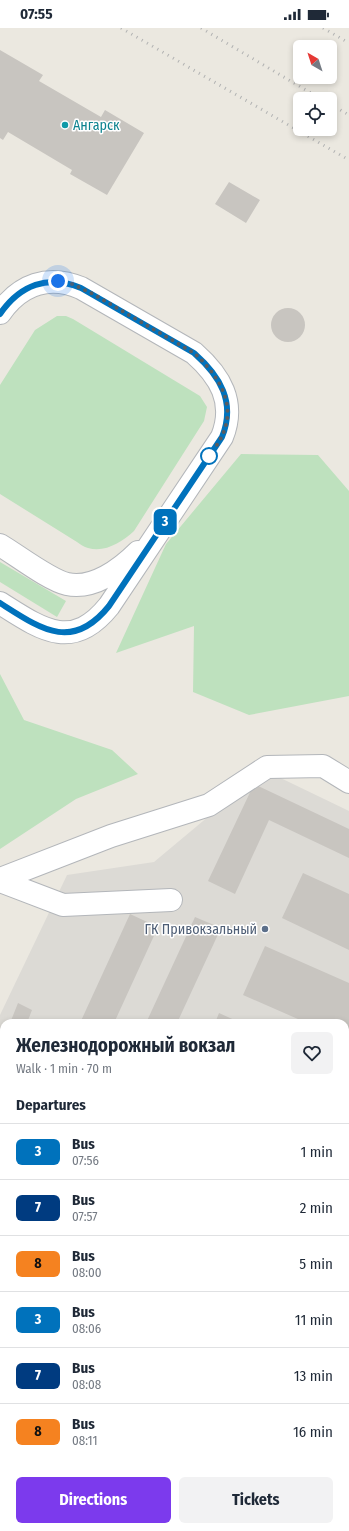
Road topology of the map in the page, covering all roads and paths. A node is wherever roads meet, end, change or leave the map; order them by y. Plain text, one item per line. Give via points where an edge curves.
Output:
1 (0, 314) edge
2 (159, 531) junction
3 (0, 545) edge
4 (0, 603) edge
5 (349, 782) edge
6 (0, 880) edge
7 (171, 900) dead end

1 - 2 lane via 13,298 37,284 58,281 70,283 194,353 205,363 225,395 228,411 226,427 215,448
2 - 3 lane via 118,569 83,584 66,584
2 - 4 lane via 100,618 79,631 62,633 48,630
5 - 6 lane via 323,766 267,767 209,804 111,836
6 - 7 lane via 63,905

